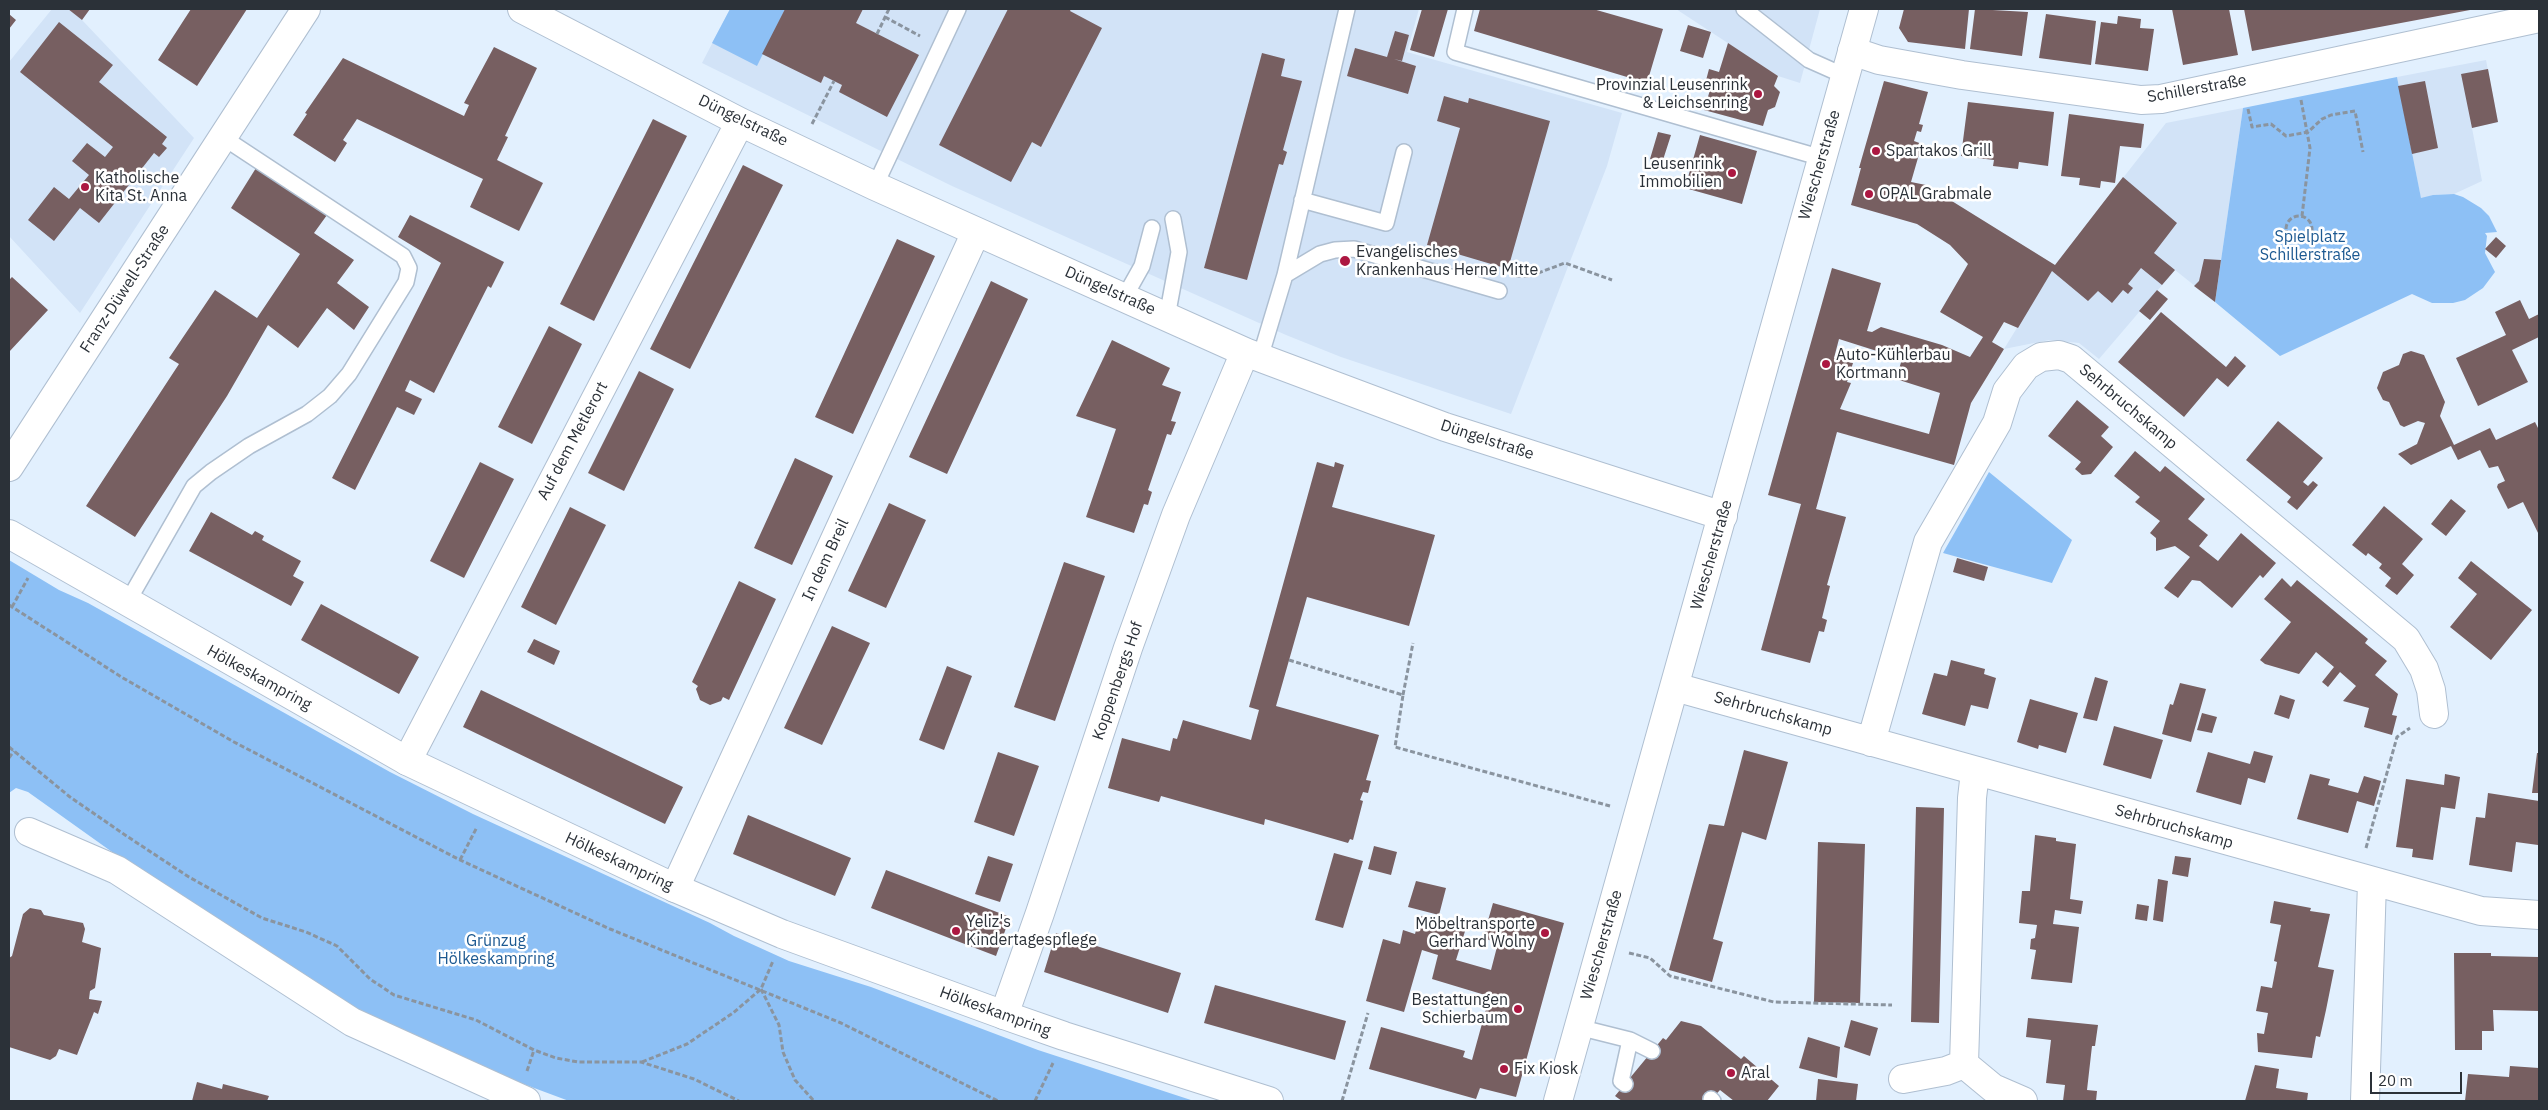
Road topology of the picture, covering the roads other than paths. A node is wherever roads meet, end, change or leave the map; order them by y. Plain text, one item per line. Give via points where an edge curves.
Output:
1 (306, 9) edge
2 (522, 9) edge
3 (958, 9) edge
4 (1347, 9) edge
5 (1464, 9) edge
6 (1744, 9) edge
7 (1864, 9) edge
8 (1760, 15) edge
9 (2539, 18) edge
10 (1849, 63) junction
11 (740, 122) junction
12 (224, 138) junction
13 (1404, 152) dead end
14 (1822, 158) junction
15 (875, 186) junction
16 (1302, 200) junction
17 (1173, 219) dead end
18 (1152, 228) dead end
19 (976, 232) junction
20 (1285, 275) junction
21 (1499, 291) road end
22 (1124, 298) junction
23 (1167, 316) junction
24 (1252, 355) junction
25 (9, 467) edge
26 (1723, 516) junction
27 (9, 534) edge
28 (127, 603) junction
29 (1675, 687) junction
30 (2434, 714) road end
31 (1871, 742) junction
32 (407, 761) junction
33 (1975, 772) junction
34 (29, 832) dead end
35 (2365, 880) junction
36 (675, 888) junction
37 (2539, 915) edge
38 (1004, 1015) junction
39 (1578, 1027) junction
40 (1630, 1040) junction
41 (1652, 1051) dead end
42 (1626, 1058) junction
43 (1964, 1064) junction
44 (1638, 1067) dead end
45 (1903, 1079) dead end
46 (1625, 1084) dead end
47 (526, 1101) edge
48 (1269, 1101) edge
49 (1558, 1101) edge
50 (2023, 1101) edge
51 (2365, 1101) edge

1 - 12 street, Franz-Düwell-Straße
2 - 11 street, Düngelstraße
3 - 15 lane
4 - 16 lane
5 - 14 lane via 1454,52
6 - 8 lane
7 - 10 street, Wiescherstraße
8 - 10 lane via 1809,60
9 - 10 street, Schillerstraße via 2161,99 2140,100 1879,60
10 - 14 street, Wiescherstraße
11 - 15 street, Düngelstraße
11 - 32 street, Auf dem Metlerort
12 - 25 street, Franz-Düwell-Straße
12 - 28 lane via 404,256 409,268 406,282 349,374 330,396 307,414 241,451 194,486
13 - 16 lane via 1386,223
14 - 26 street, Wiescherstraße
15 - 19 street, Düngelstraße
16 - 20 lane
17 - 23 lane via 1179,252
18 - 22 lane via 1142,266
19 - 22 street, Düngelstraße
19 - 36 street, In dem Breil
20 - 21 lane via 1320,254 1354,249
20 - 24 lane
22 - 23 street, Düngelstraße
23 - 24 street, Düngelstraße
24 - 26 street, Düngelstraße via 1445,427
24 - 38 street, Koppenbergs Hof via 1173,523
26 - 29 street, Wiescherstraße
27 - 28 street, Hölkeskampring
28 - 32 street, Hölkeskampring
29 - 31 street, Sehrbruchskamp
29 - 39 street, Wiescherstraße
30 - 31 street, Sehrbruchskamp via 2424,669 2406,639 2078,364 2059,355 2041,357 2026,366 2007,391 1997,423 1928,542
31 - 33 street, Sehrbruchskamp
32 - 36 street, Hölkeskampring
33 - 35 street, Sehrbruchskamp
33 - 43 street
34 - 47 street via 117,870 352,1022
35 - 37 street, Sehrbruchskamp via 2482,912
35 - 51 street
36 - 38 street, Hölkeskampring via 782,934
38 - 48 street, Hölkeskampring
39 - 40 lane
39 - 49 street, Wiescherstraße
40 - 41 lane
40 - 42 lane
42 - 44 lane
42 - 46 lane via 1621,1081
43 - 45 street
43 - 50 street via 1993,1088

